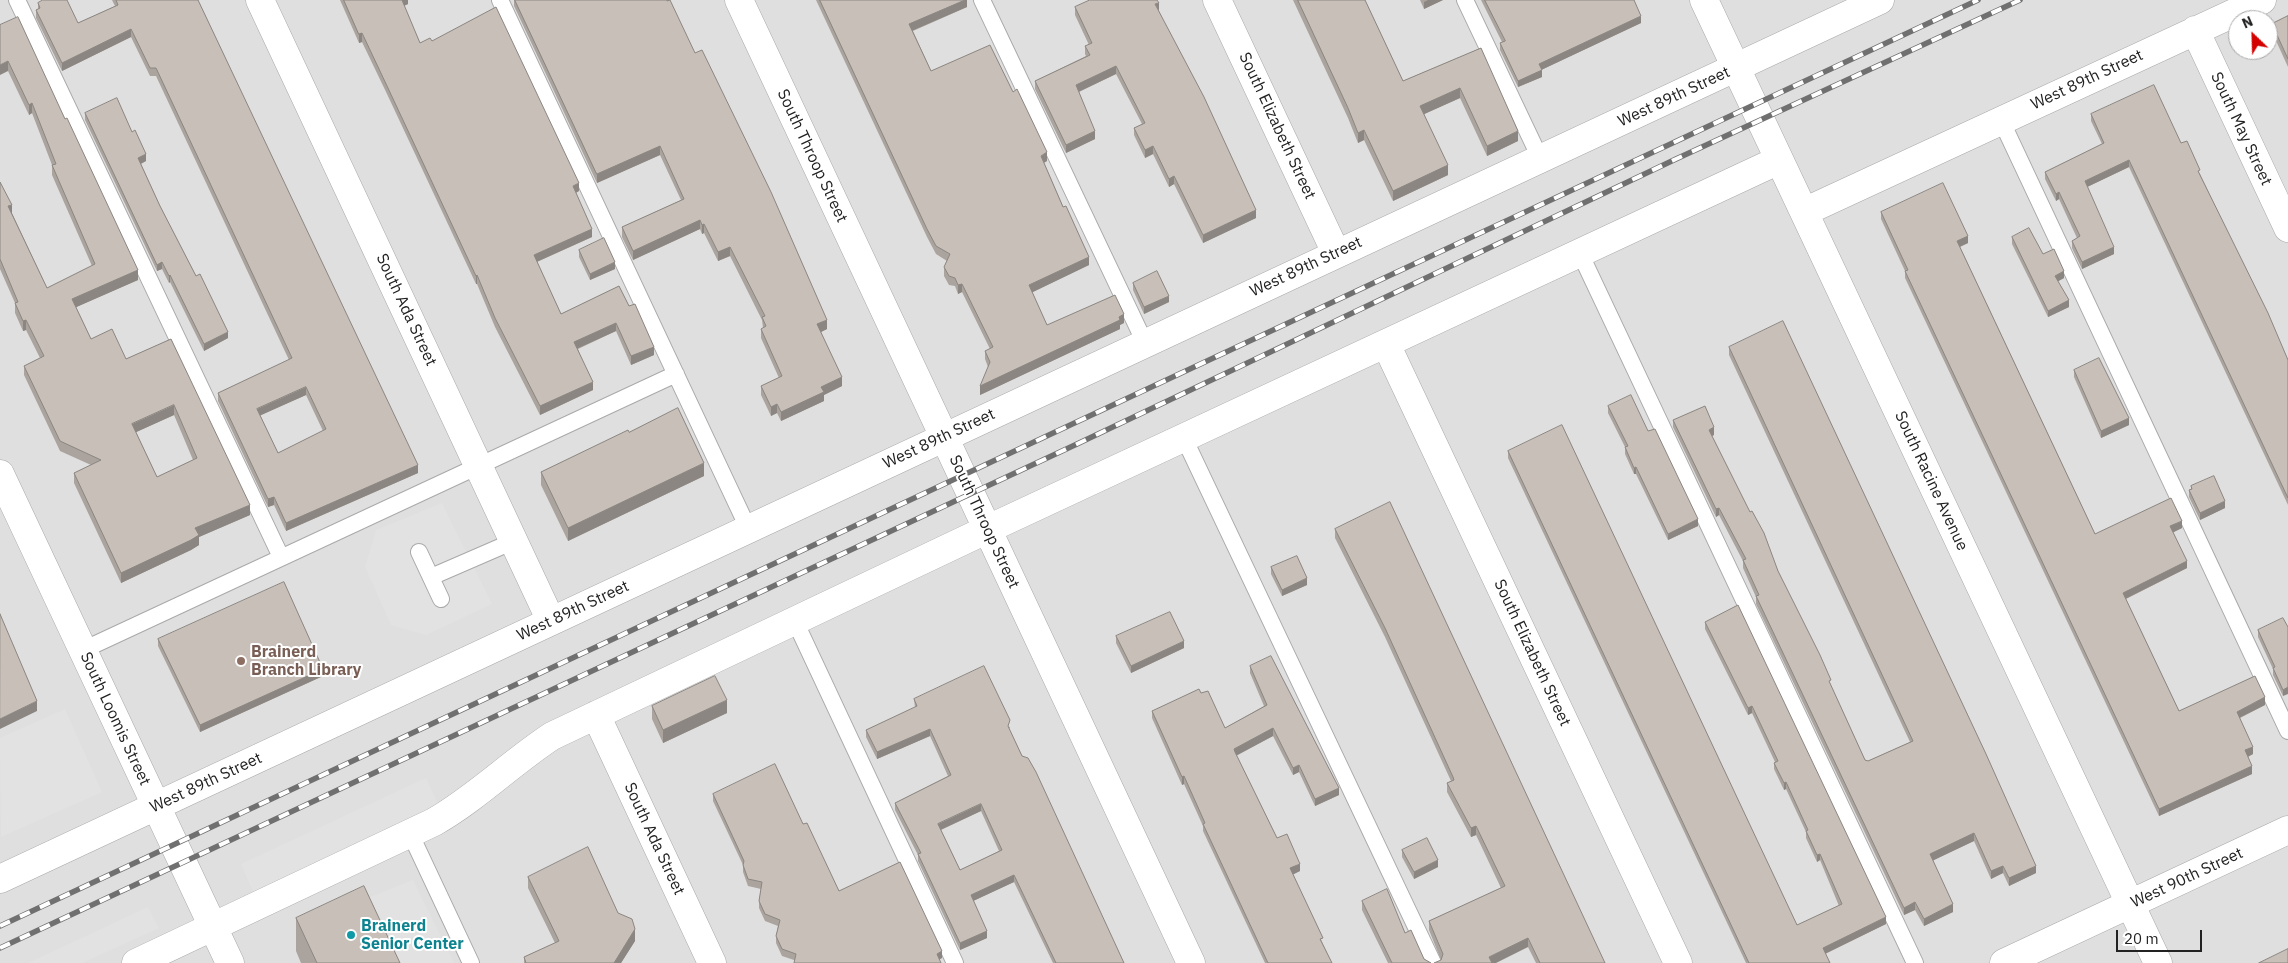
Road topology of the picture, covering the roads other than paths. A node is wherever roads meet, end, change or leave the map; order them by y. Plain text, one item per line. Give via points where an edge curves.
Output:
1 (17, 0) edge
2 (260, 0) edge
3 (500, 0) edge
4 (738, 0) edge
5 (982, 0) edge
6 (1218, 0) edge
7 (1465, 0) edge
8 (1704, 0) edge
9 (1880, 0) edge
10 (2262, 0) edge
11 (2195, 30) junction
12 (1736, 68) junction
13 (2001, 120) junction
14 (1540, 158) junction
15 (1779, 160) junction
16 (1804, 212) junction
17 (2288, 228) edge
18 (1336, 253) junction
19 (1580, 253) junction
20 (1145, 343) junction
21 (1386, 344) junction
22 (676, 374) junction
23 (944, 436) junction
24 (1184, 438) junction
25 (478, 465) junction
26 (0, 474) edge
27 (748, 528) junction
28 (988, 529) junction
29 (514, 540) junction
30 (419, 552) dead end
31 (281, 557) junction
32 (430, 576) junction
33 (441, 599) dead end
34 (551, 621) junction
35 (795, 621) junction
36 (83, 650) junction
37 (596, 715) junction
38 (2288, 731) edge
39 (157, 806) junction
40 (2288, 830) edge
41 (410, 833) junction
42 (0, 879) edge
43 (2130, 904) junction
44 (214, 927) junction
45 (136, 963) edge
46 (230, 963) edge
47 (471, 963) edge
48 (712, 963) edge
49 (955, 963) edge
50 (1191, 963) edge
51 (1433, 963) edge
52 (1678, 963) edge
53 (1915, 963) edge
54 (2004, 963) edge
55 (2158, 963) edge

1 - 31 lane
2 - 25 street, South Ada Street
3 - 22 lane
4 - 23 street, South Throop Street
5 - 20 lane
6 - 18 street, South Elizabeth Street
7 - 14 lane
8 - 12 street, South Racine Avenue
9 - 12 street, West 89th Street
10 - 11 street, West 89th Street
11 - 13 street, West 89th Street
11 - 17 street, South May Street
12 - 14 street, West 89th Street
12 - 15 street, South Racine Avenue
13 - 16 street, West 89th Street
13 - 38 lane
14 - 18 street, West 89th Street
15 - 16 street, South Racine Avenue
15 - 19 street
16 - 43 street, South Racine Avenue
18 - 20 street, West 89th Street
19 - 21 street
19 - 53 lane
20 - 23 street, West 89th Street
21 - 24 street
21 - 52 street, South Elizabeth Street
22 - 25 lane
22 - 27 lane
23 - 27 street, West 89th Street
23 - 28 street, South Throop Street
24 - 28 street
24 - 51 lane
25 - 29 street, South Ada Street
25 - 31 lane
26 - 36 street, South Loomis Street
27 - 34 street, West 89th Street
28 - 35 street
28 - 50 street, South Throop Street
29 - 32 lane
29 - 34 street, South Ada Street
30 - 32 lane
31 - 36 lane
32 - 33 lane
34 - 39 street, West 89th Street
35 - 37 street
35 - 49 lane
36 - 39 street, South Loomis Street
37 - 41 street via 552,736 520,757 462,806
37 - 48 street, South Ada Street
39 - 42 street, West 89th Street
39 - 44 street, South Loomis Street
40 - 43 street, West 90th Street
41 - 44 street
41 - 47 lane
43 - 54 street, West 90th Street
43 - 55 street, South Racine Avenue
44 - 45 street
44 - 46 street, South Loomis Street

